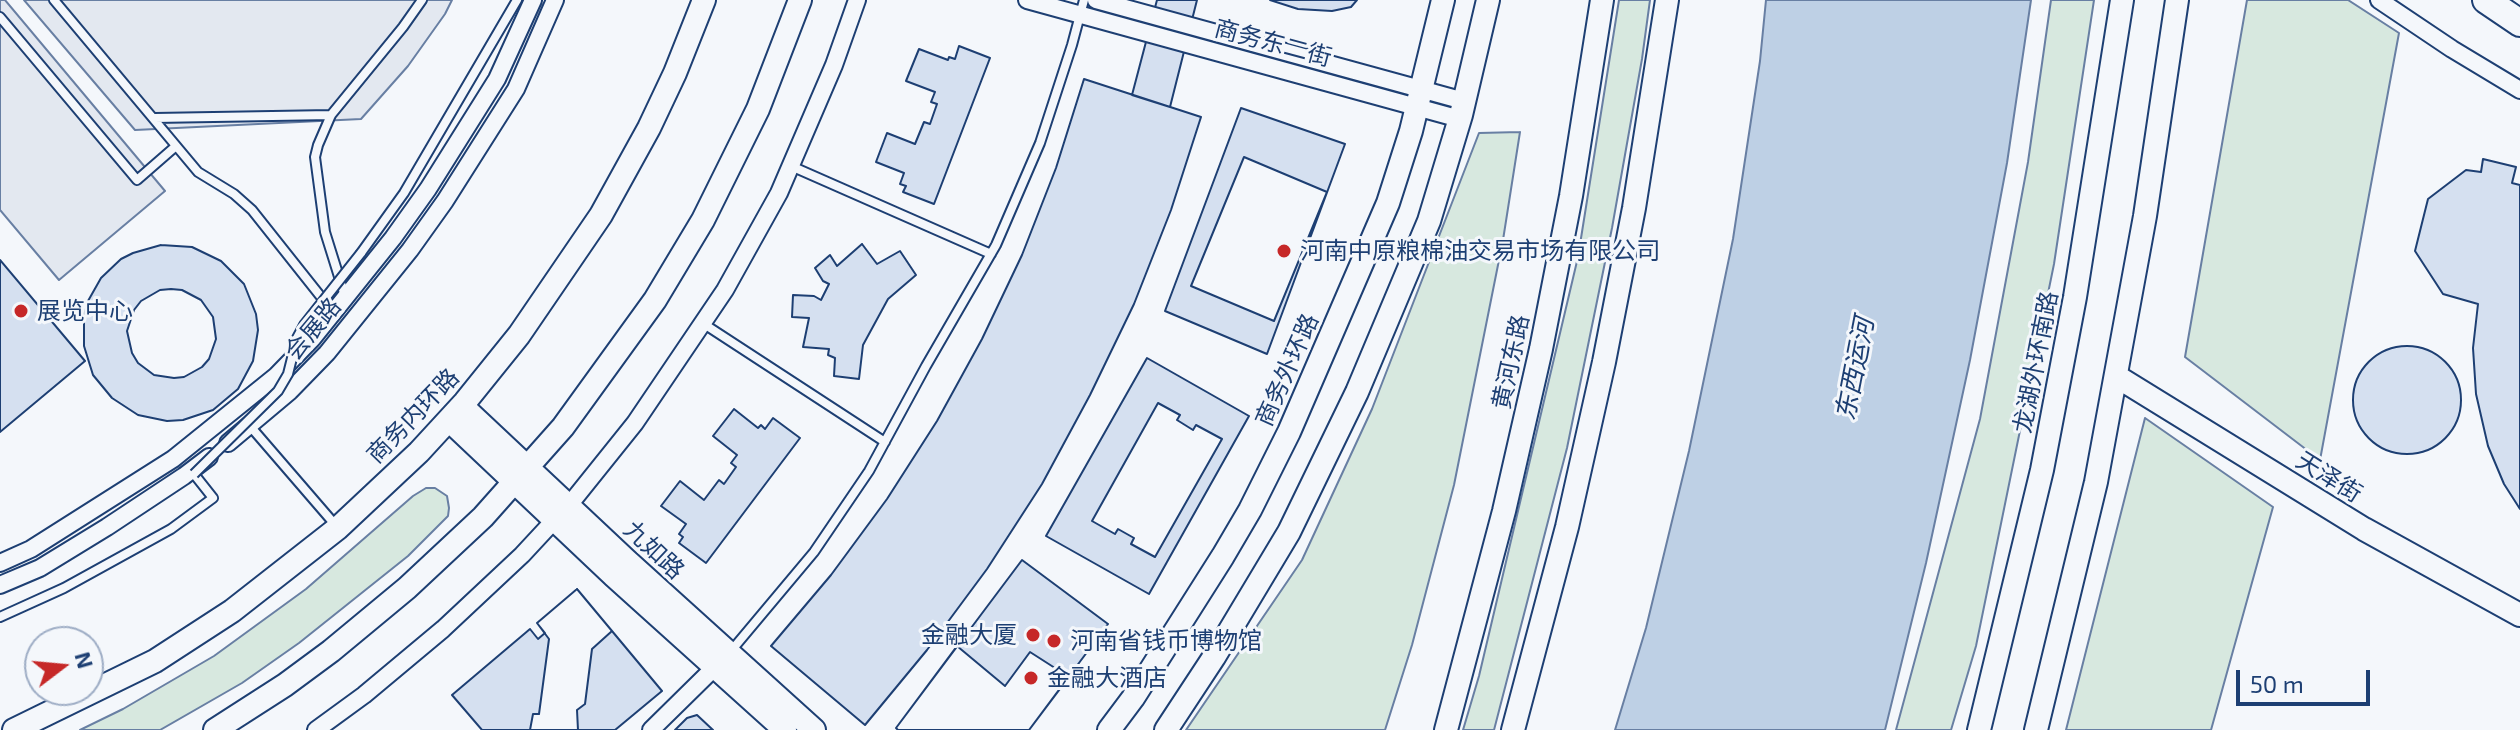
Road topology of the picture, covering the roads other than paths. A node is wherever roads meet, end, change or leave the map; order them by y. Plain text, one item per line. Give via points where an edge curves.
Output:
1 (54, 0) edge
2 (66, 0) edge
3 (422, 0) edge
4 (517, 0) edge
5 (533, 0) edge
6 (555, 0) edge
7 (704, 0) edge
8 (800, 0) edge
9 (857, 0) edge
10 (1027, 0) edge
11 (1096, 0) edge
12 (1443, 0) edge
13 (1488, 0) edge
14 (1602, 0) edge
15 (1667, 0) edge
16 (2122, 0) edge
17 (2177, 0) edge
18 (2379, 0) edge
19 (2486, 0) edge
20 (1082, 7) edge
21 (65, 14) junction
22 (0, 17) edge
23 (2520, 23) edge
24 (2520, 90) edge
25 (1420, 98) junction
26 (1462, 110) junction
27 (331, 115) junction
28 (155, 118) junction
29 (176, 146) junction
30 (791, 166) junction
31 (991, 254) junction
32 (345, 297) junction
33 (333, 312) junction
34 (704, 324) junction
35 (2116, 376) junction
36 (456, 413) junction
37 (250, 426) junction
38 (885, 442) junction
39 (522, 475) junction
40 (561, 512) junction
41 (338, 528) junction
42 (0, 563) edge
43 (0, 585) edge
44 (2520, 615) edge
45 (0, 617) edge
46 (722, 660) junction
47 (14, 730) edge
48 (215, 730) edge
49 (316, 730) edge
50 (651, 730) edge
51 (785, 730) edge
52 (814, 730) edge
53 (1109, 730) edge
54 (1166, 730) edge
55 (1446, 730) edge
56 (1513, 730) edge
57 (1979, 730) edge
58 (2036, 730) edge

1 - 21 lane
2 - 21 lane
3 - 27 lane
4 - 45 lane, bridge via 404,193 304,325 278,391 194,474 213,498 171,529
5 - 32 street, 会展路 via 479,111 393,238
6 - 37 street, 会展路 via 516,89 427,226 327,353
7 - 36 street, 商务内环路 via 649,128 601,215 519,335
8 - 39 street via 758,109 685,251 592,390
9 - 30 street
10 - 20 street, 商务东二街
11 - 25 street, 商务东二街
12 - 25 street, 商务外环路
13 - 26 street
14 - 55 street, 黄河东路 via 1541,349
15 - 56 street via 1604,362
16 - 57 street, 龙湖外环南路 via 2042,470
17 - 35 street
18 - 24 street
19 - 23 main road
20 - 25 street, 商务东二街
20 - 31 lane via 1040,143
21 - 28 lane
22 - 29 lane via 137,180
25 - 26 street, 商务东二街
25 - 53 street, 商务外环路 via 1388,203 1289,432 1223,556
26 - 54 street via 1429,221 1329,452 1261,580
27 - 28 lane
27 - 32 lane via 315,157 325,232
28 - 29 lane
29 - 33 lane via 198,172 252,210
30 - 31 lane
30 - 34 street
31 - 38 lane
32 - 33 street, 会展路
33 - 42 street, 会展路 via 276,376 173,459
34 - 38 lane
34 - 40 street via 635,423
35 - 44 street, 天泽街 via 2364,529
35 - 58 street
36 - 39 street, 九如路
36 - 41 street, 商务内环路
37 - 41 lane
37 - 43 street, 会展路 via 107,527 40,568
38 - 46 lane via 814,552
39 - 40 street, 九如路
39 - 48 street via 366,624
40 - 46 street, 九如路
40 - 49 street via 443,629
41 - 47 street, 商务内环路 via 203,631
46 - 50 street
46 - 51 street, 九如路
46 - 52 street, 九如路

